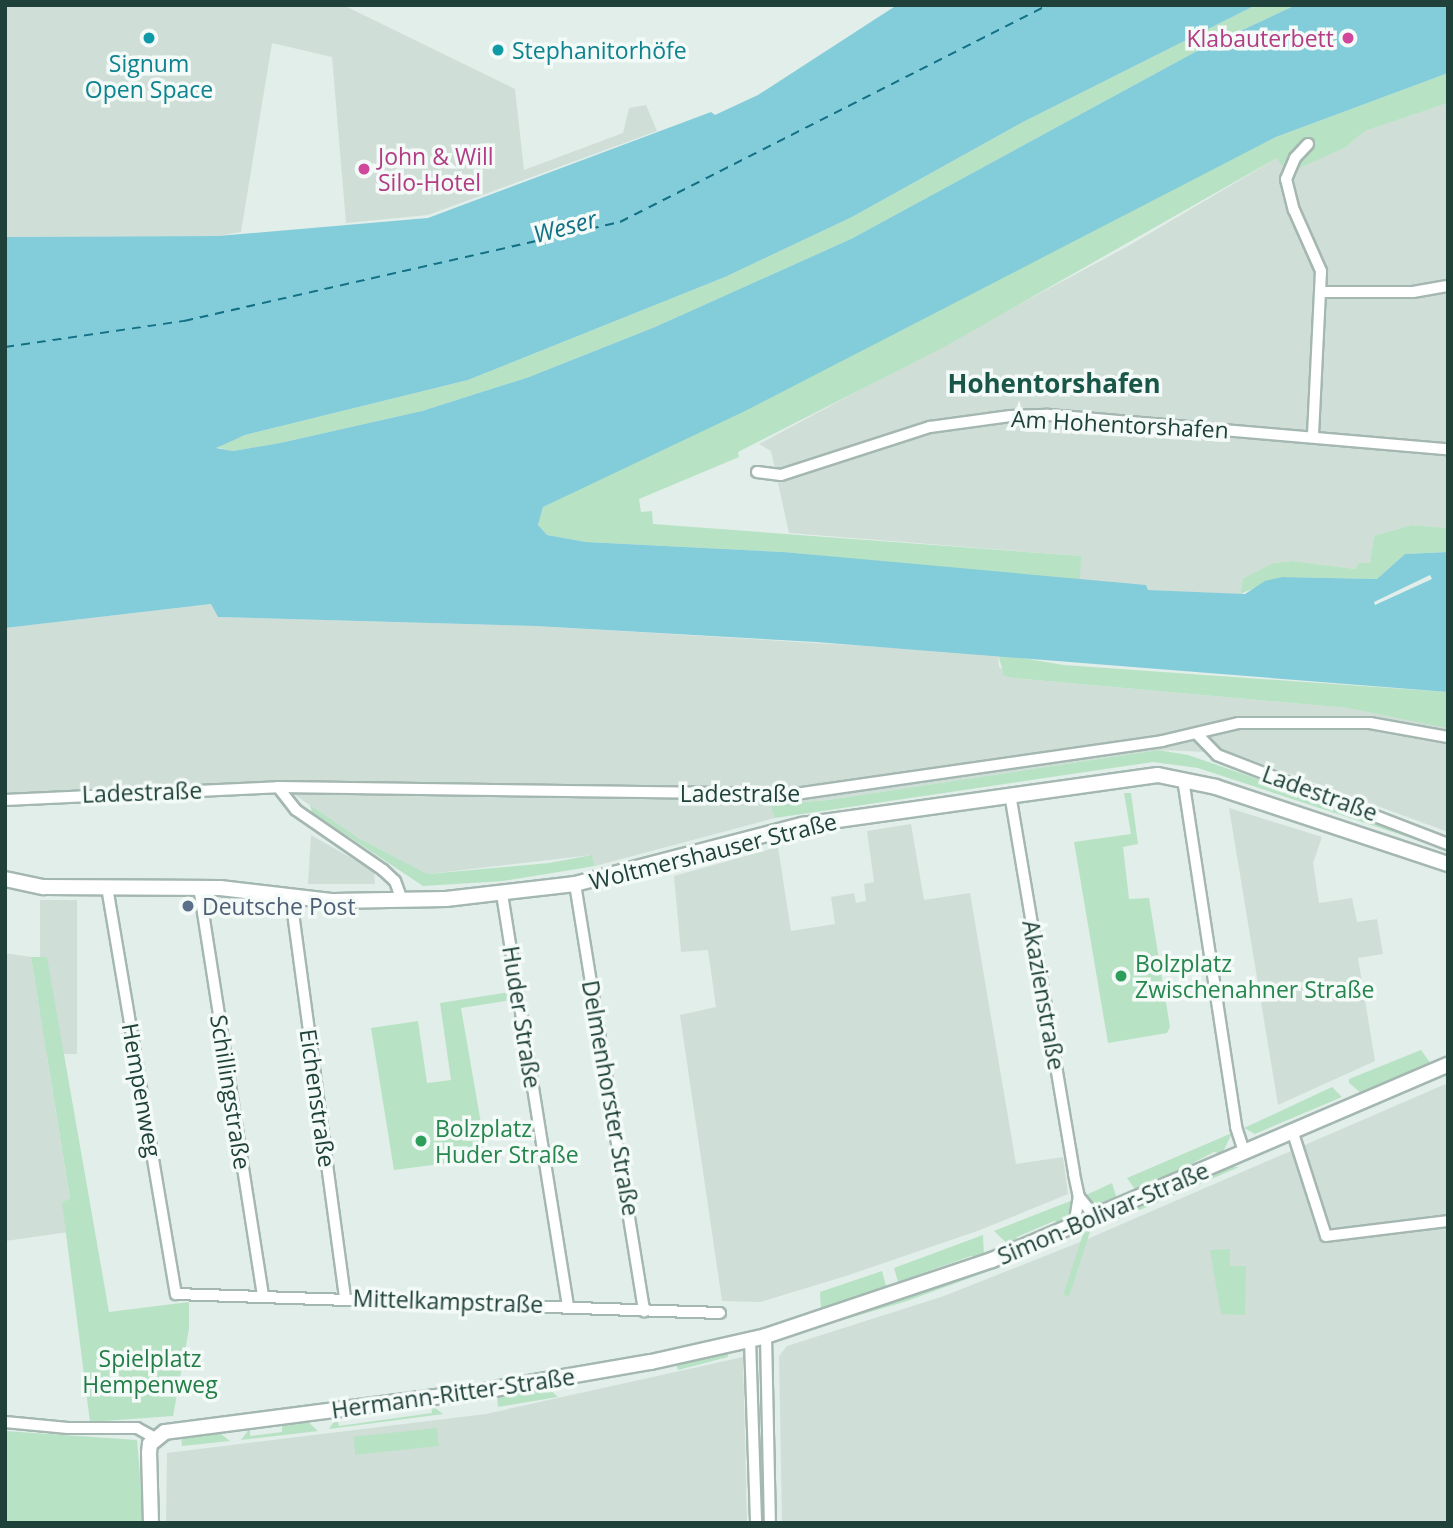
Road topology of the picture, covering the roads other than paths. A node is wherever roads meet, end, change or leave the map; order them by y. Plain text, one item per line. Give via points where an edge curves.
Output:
1 (1308, 144) dead end
2 (1448, 285) edge
3 (1321, 292) junction
4 (1312, 436) junction
5 (1448, 449) edge
6 (757, 472) dead end
7 (1197, 734) junction
8 (1448, 737) edge
9 (1183, 779) junction
10 (278, 787) junction
11 (1010, 794) junction
12 (5, 800) edge
13 (1448, 844) edge
14 (1448, 864) edge
15 (5, 879) edge
16 (575, 884) junction
17 (107, 887) junction
18 (199, 887) junction
19 (502, 894) junction
20 (291, 898) junction
21 (402, 900) junction
22 (1448, 1065) edge
23 (1292, 1130) junction
24 (1244, 1151) junction
25 (1079, 1196) junction
26 (1096, 1218) junction
27 (1448, 1221) edge
28 (1074, 1227) junction
29 (176, 1294) joint
30 (263, 1296) junction
31 (345, 1298) junction
32 (568, 1305) junction
33 (645, 1311) junction
34 (720, 1313) dead end
35 (766, 1336) junction
36 (750, 1340) junction
37 (5, 1422) edge
38 (155, 1438) junction
39 (151, 1523) edge
40 (756, 1523) edge
41 (770, 1523) edge

1 - 3 street via 1289,167 1287,190 1318,258
2 - 3 street via 1413,292
3 - 4 street
4 - 5 street, Am Hohentorshafen
4 - 6 street, Am Hohentorshafen via 1010,416 930,427 781,475
7 - 8 street, Ladestraße via 1239,723 1357,722
7 - 10 street, Ladestraße via 795,794
7 - 13 street, Ladestraße via 1217,755
9 - 11 street, Woltmershauser Straße via 1127,776
9 - 14 street, Woltmershauser Straße
9 - 24 street via 1236,1127
10 - 12 street, Ladestraße
10 - 21 street via 296,810 383,870 395,881
11 - 16 street, Woltmershauser Straße via 802,825
11 - 25 street, Akazienstraße
15 - 17 street, Woltmershauser Straße via 44,887
16 - 19 street, Woltmershauser Straße
16 - 33 street, Delmenhorster Straße
17 - 18 street, Woltmershauser Straße
17 - 29 street, Hempenweg
18 - 20 street, Woltmershauser Straße
18 - 30 street, Schillingstraße
19 - 21 street, Woltmershauser Straße
19 - 32 street, Huder Straße
20 - 21 street, Woltmershauser Straße
20 - 31 street, Eichenstraße
22 - 23 street, Simon-Bolivar-Straße
23 - 24 street, Simon-Bolivar-Straße
23 - 27 street via 1326,1236
24 - 26 street, Simon-Bolivar-Straße
25 - 26 street, Akazienstraße
25 - 28 street, Akazienstraße
26 - 28 street, Simon-Bolivar-Straße
28 - 35 street, Simon-Bolivar-Straße via 925,1285
29 - 30 street, Mittelkampstraße
30 - 31 street, Mittelkampstraße
31 - 32 street, Mittelkampstraße
32 - 33 street, Mittelkampstraße
33 - 34 street, Mittelkampstraße
35 - 36 street, Simon-Bolivar-Straße
35 - 41 street
36 - 38 street, Hermann-Ritter-Straße via 540,1382 165,1432
36 - 40 street
37 - 38 street via 80,1429 137,1428
38 - 39 street via 149,1453

